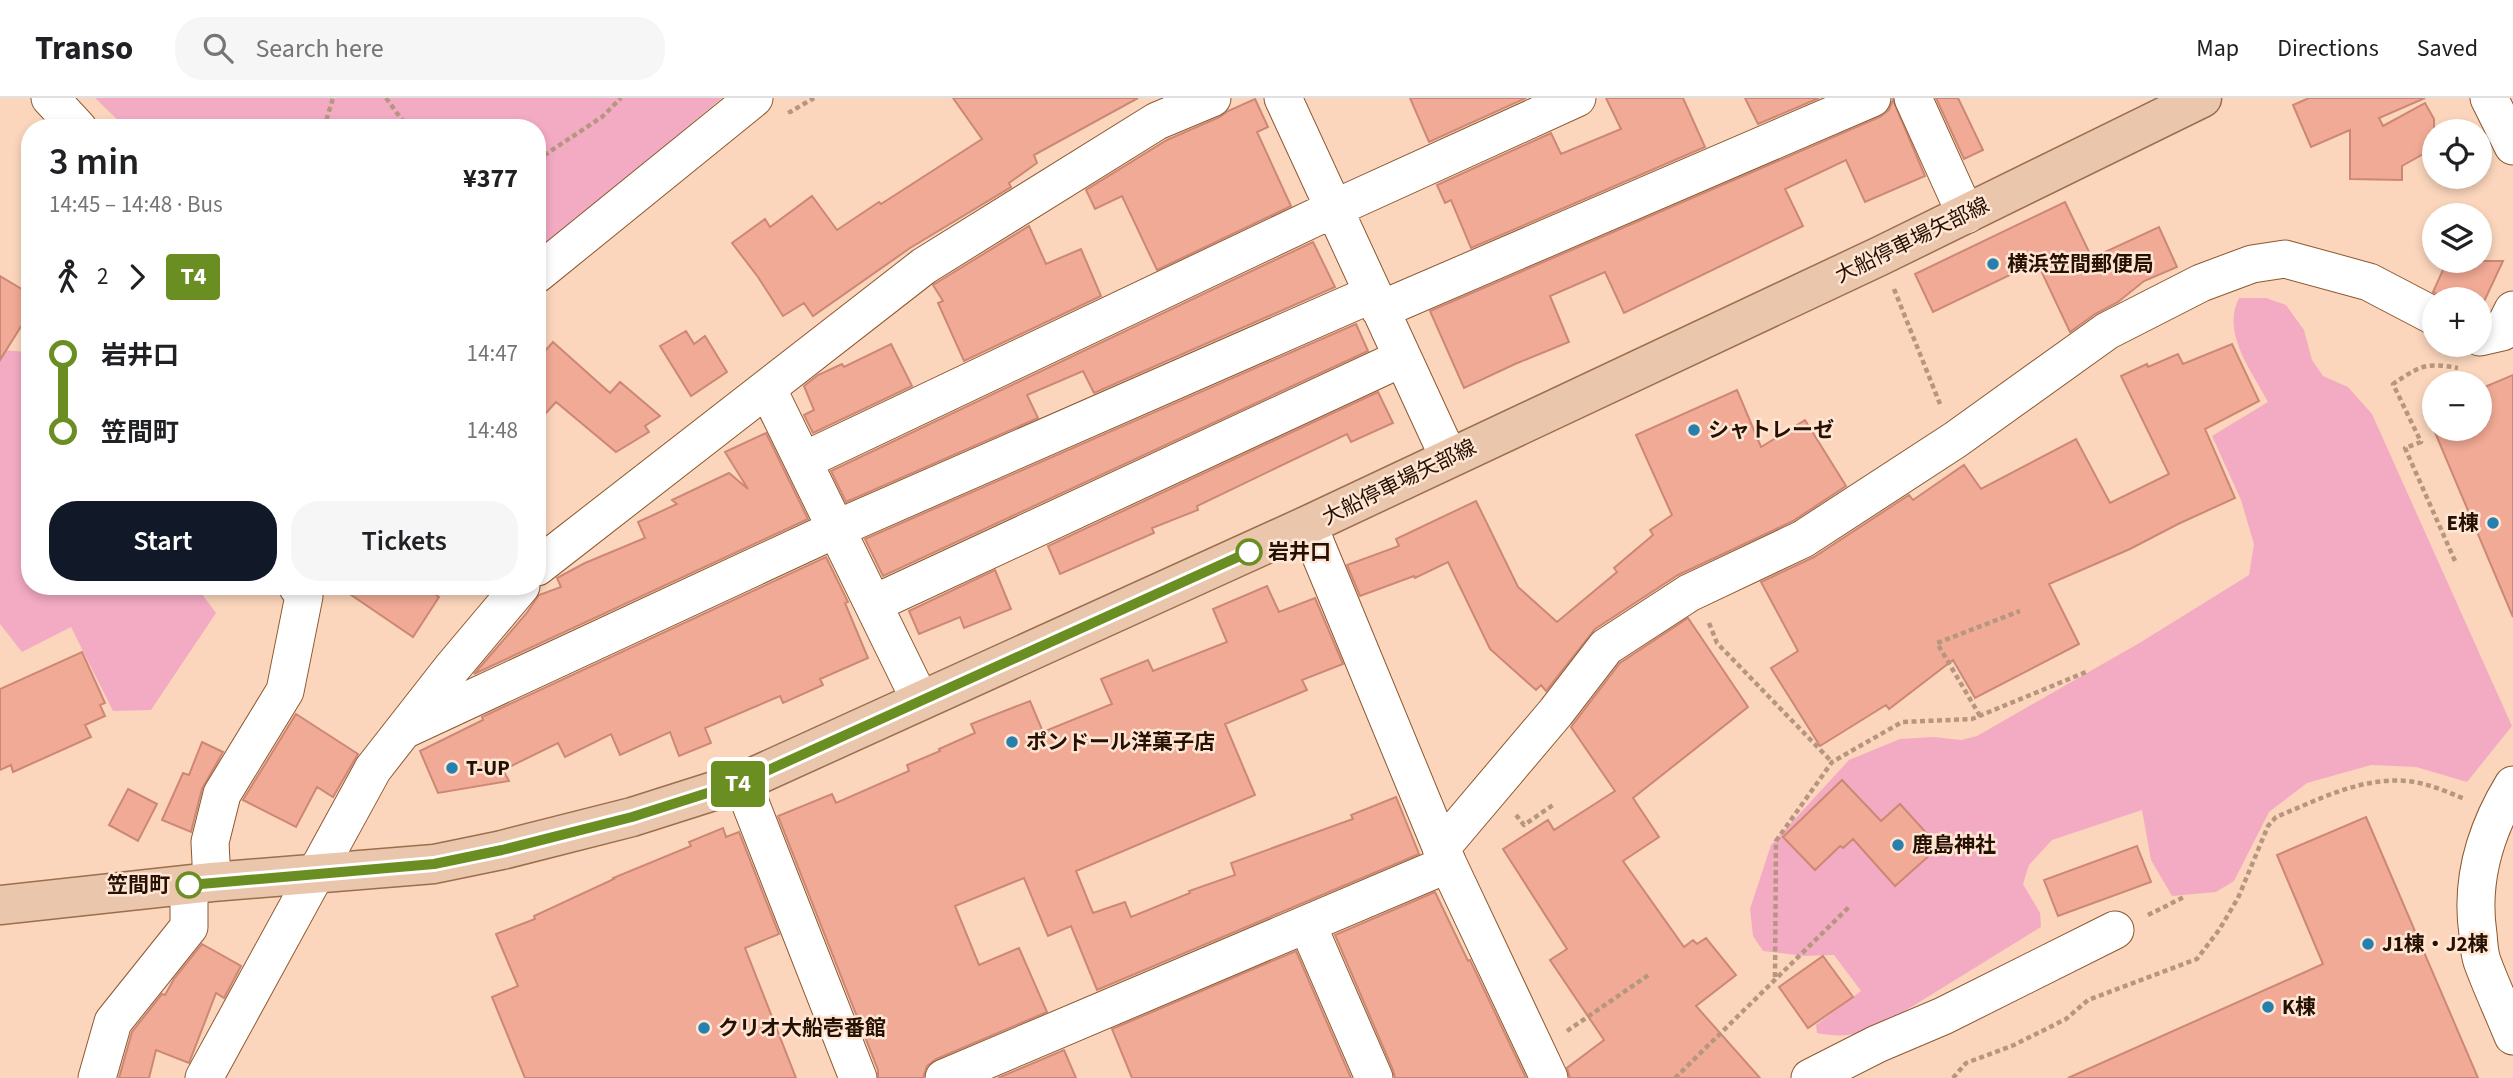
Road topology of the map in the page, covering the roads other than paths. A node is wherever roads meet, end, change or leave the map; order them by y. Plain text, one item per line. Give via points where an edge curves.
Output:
1 (50, 98) edge
2 (1212, 98) edge
3 (1283, 98) edge
4 (1577, 98) edge
5 (1872, 98) edge
6 (1913, 98) edge
7 (2202, 98) edge
8 (2489, 98) edge
9 (769, 101) edge
10 (70, 119) edge
11 (2513, 146) edge
12 (1333, 209) junction
13 (1966, 215) junction
14 (546, 267) edge
15 (1376, 302) junction
16 (2422, 310) edge
17 (2513, 310) edge
18 (2492, 334) edge
19 (1402, 358) junction
20 (768, 390) junction
21 (1449, 457) junction
22 (803, 461) junction
23 (1308, 525) junction
24 (836, 529) junction
25 (546, 560) edge
26 (304, 595) edge
27 (513, 595) edge
28 (873, 604) junction
29 (920, 700) junction
30 (404, 730) junction
31 (742, 782) junction
32 (2513, 785) edge
33 (1444, 856) junction
34 (315, 875) junction
35 (200, 884) junction
36 (0, 905) edge
37 (1307, 924) junction
38 (2115, 930) dead end
39 (2513, 1036) edge
40 (97, 1078) edge
41 (204, 1078) edge
42 (858, 1078) edge
43 (944, 1078) edge
44 (1374, 1078) edge
45 (1549, 1078) edge
46 (1810, 1078) edge

1 - 10 street
2 - 20 street via 1157,121 924,266
3 - 12 street
4 - 12 street
5 - 15 street
6 - 13 street
7 - 13 main road, 大船停車場矢部線
8 - 11 street
9 - 14 street
12 - 15 street
12 - 22 street
13 - 21 main road, 大船停車場矢部線
15 - 19 street
15 - 24 street
16 - 33 street via 2369,282 2285,260 2252,264 2201,283 2107,331 1955,440 1803,539 1695,590 1606,647
17 - 18 street via 2502,332
19 - 21 street
19 - 28 street
20 - 22 street
20 - 25 street
21 - 23 main road, 大船停車場矢部線
22 - 24 street
23 - 29 main road, 大船停車場矢部線
23 - 33 street
24 - 28 street
24 - 30 street
26 - 35 street via 285,691 222,794
27 - 30 street
28 - 29 street
29 - 31 main road, 大船停車場矢部線
30 - 34 street via 373,769
31 - 34 main road, 大船停車場矢部線 via 632,817 502,850 434,864
31 - 42 street
32 - 39 street via 2491,826 2475,892 2481,958
33 - 37 street
33 - 45 street
34 - 35 main road, 大船停車場矢部線
34 - 41 street
35 - 36 main road, 大船停車場矢部線
35 - 40 street via 190,926 113,1023
37 - 43 street
37 - 44 street
38 - 46 street

